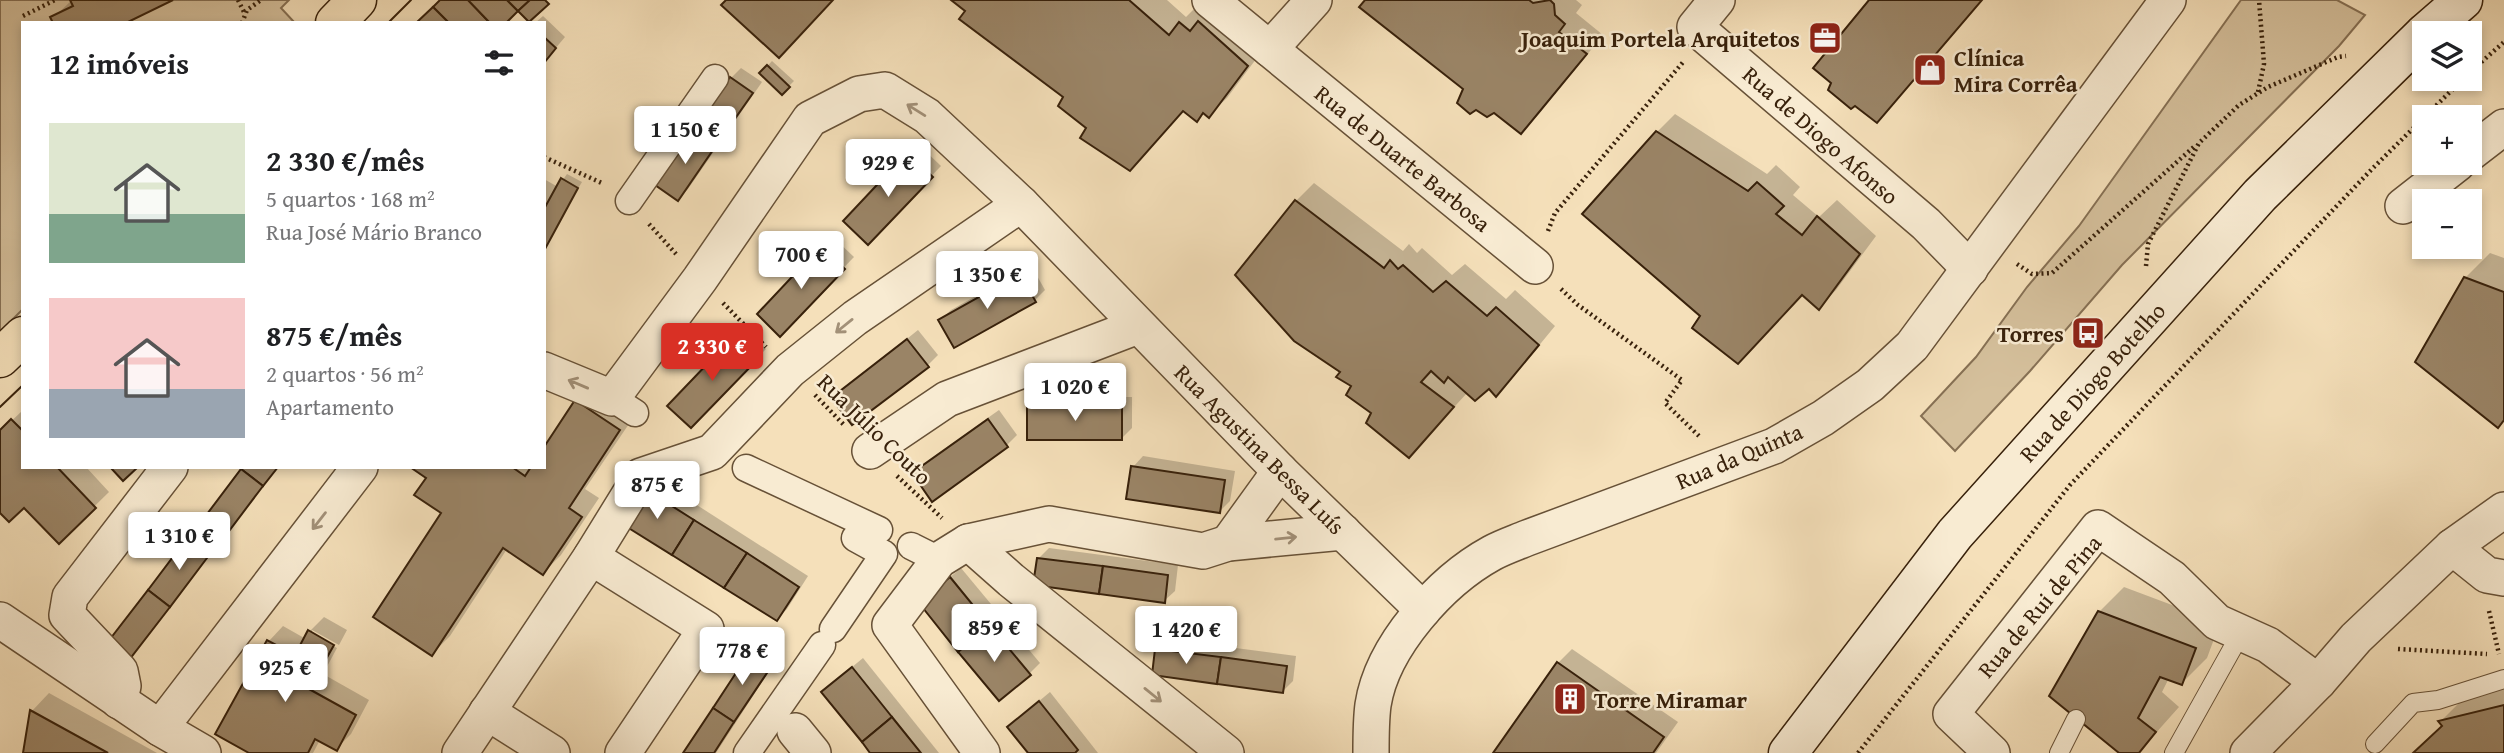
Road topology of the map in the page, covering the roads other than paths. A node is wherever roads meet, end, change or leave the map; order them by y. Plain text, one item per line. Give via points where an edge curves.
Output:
1 (358, 0) edge
2 (1210, 0) edge
3 (1314, 0) edge
4 (1717, 0) edge
5 (2168, 0) edge
6 (2463, 0) edge
7 (337, 21) edge
8 (2439, 21) edge
9 (2412, 46) edge
10 (1270, 49) junction
11 (715, 78) dead end
12 (2504, 127) edge
13 (2482, 144) edge
14 (2443, 175) edge
15 (629, 201) road end
16 (1021, 204) junction
17 (2403, 206) dead end
18 (1978, 258) junction
19 (1535, 267) road end
20 (1138, 326) junction
21 (21, 338) edge
22 (0, 358) edge
23 (546, 371) edge
24 (870, 451) road end
25 (722, 457) junction
26 (168, 469) edge
27 (358, 469) edge
28 (1280, 471) junction
29 (2504, 510) edge
30 (1343, 532) junction
31 (968, 542) junction
32 (1228, 543) junction
33 (2452, 547) junction
34 (592, 557) junction
35 (2496, 593) edge
36 (1423, 610) junction
37 (0, 620) edge
38 (2241, 633) junction
39 (2504, 679) edge
40 (2318, 682) junction
41 (119, 701) junction
42 (487, 712) junction
43 (2076, 719) dead end
44 (160, 728) junction
45 (2375, 744) dead end
46 (977, 751) edge
47 (203, 753) edge
48 (460, 753) edge
49 (552, 753) edge
50 (623, 753) edge
51 (747, 753) edge
52 (1226, 753) edge
53 (1371, 753) edge
54 (1788, 753) edge
55 (1992, 753) edge
56 (2059, 753) edge
57 (2174, 753) edge
58 (2248, 753) edge

1 - 7 main road
2 - 10 street, Rua de Duarte Barbosa
3 - 10 street
4 - 18 street, Rua de Diogo Afonso via 1695,27 1926,225
5 - 18 street, Rua da Quinta
6 - 8 main road, Rua de Diogo Botelho
9 - 54 main road, Rua de Diogo Botelho via 2260,195 1955,534
10 - 19 street, Rua de Duarte Barbosa
11 - 15 street
12 - 13 street
14 - 17 street
16 - 20 street, Rua Agustina Bessa Luís
16 -> 23 street, Rua Agustina Bessa Luís via 927,116 885,90 859,94 810,119 700,279 623,405
16 -> 25 street via 855,318 790,370
18 - 36 street, Rua da Quinta via 1912,346 1870,386 1814,424 1774,446 1492,554 1454,580
20 - 24 street via 947,399
20 - 28 street, Rua Agustina Bessa Luís
21 - 22 main road
25 - 34 street via 640,476
25 - 51 street via 872,527 855,538 884,554
26 - 41 street via 70,597 67,615 120,671
27 -> 44 street
28 - 30 street, Rua Agustina Bessa Luís
28 - 32 street
29 - 33 street
32 -> 30 street
30 - 36 street, Rua Agustina Bessa Luís
31 - 32 street via 1049,524 1203,551
31 - 46 street via 925,553 890,625
31 -> 52 street
33 - 35 street via 2487,575
33 - 40 street via 2356,638
34 - 42 street
34 - 50 street via 706,629
36 - 53 street, Rua da Quinta via 1382,674 1373,704
37 - 41 street
38 - 40 street, Rua de Rui de Pina via 2268,645
38 - 55 street, Rua de Rui de Pina via 2217,622 2172,578 2098,528 1951,714
38 - 57 lane
39 - 45 lane via 2413,703
40 - 58 street
41 - 44 street
42 - 48 street
42 - 49 street
43 - 56 lane
44 - 47 street

